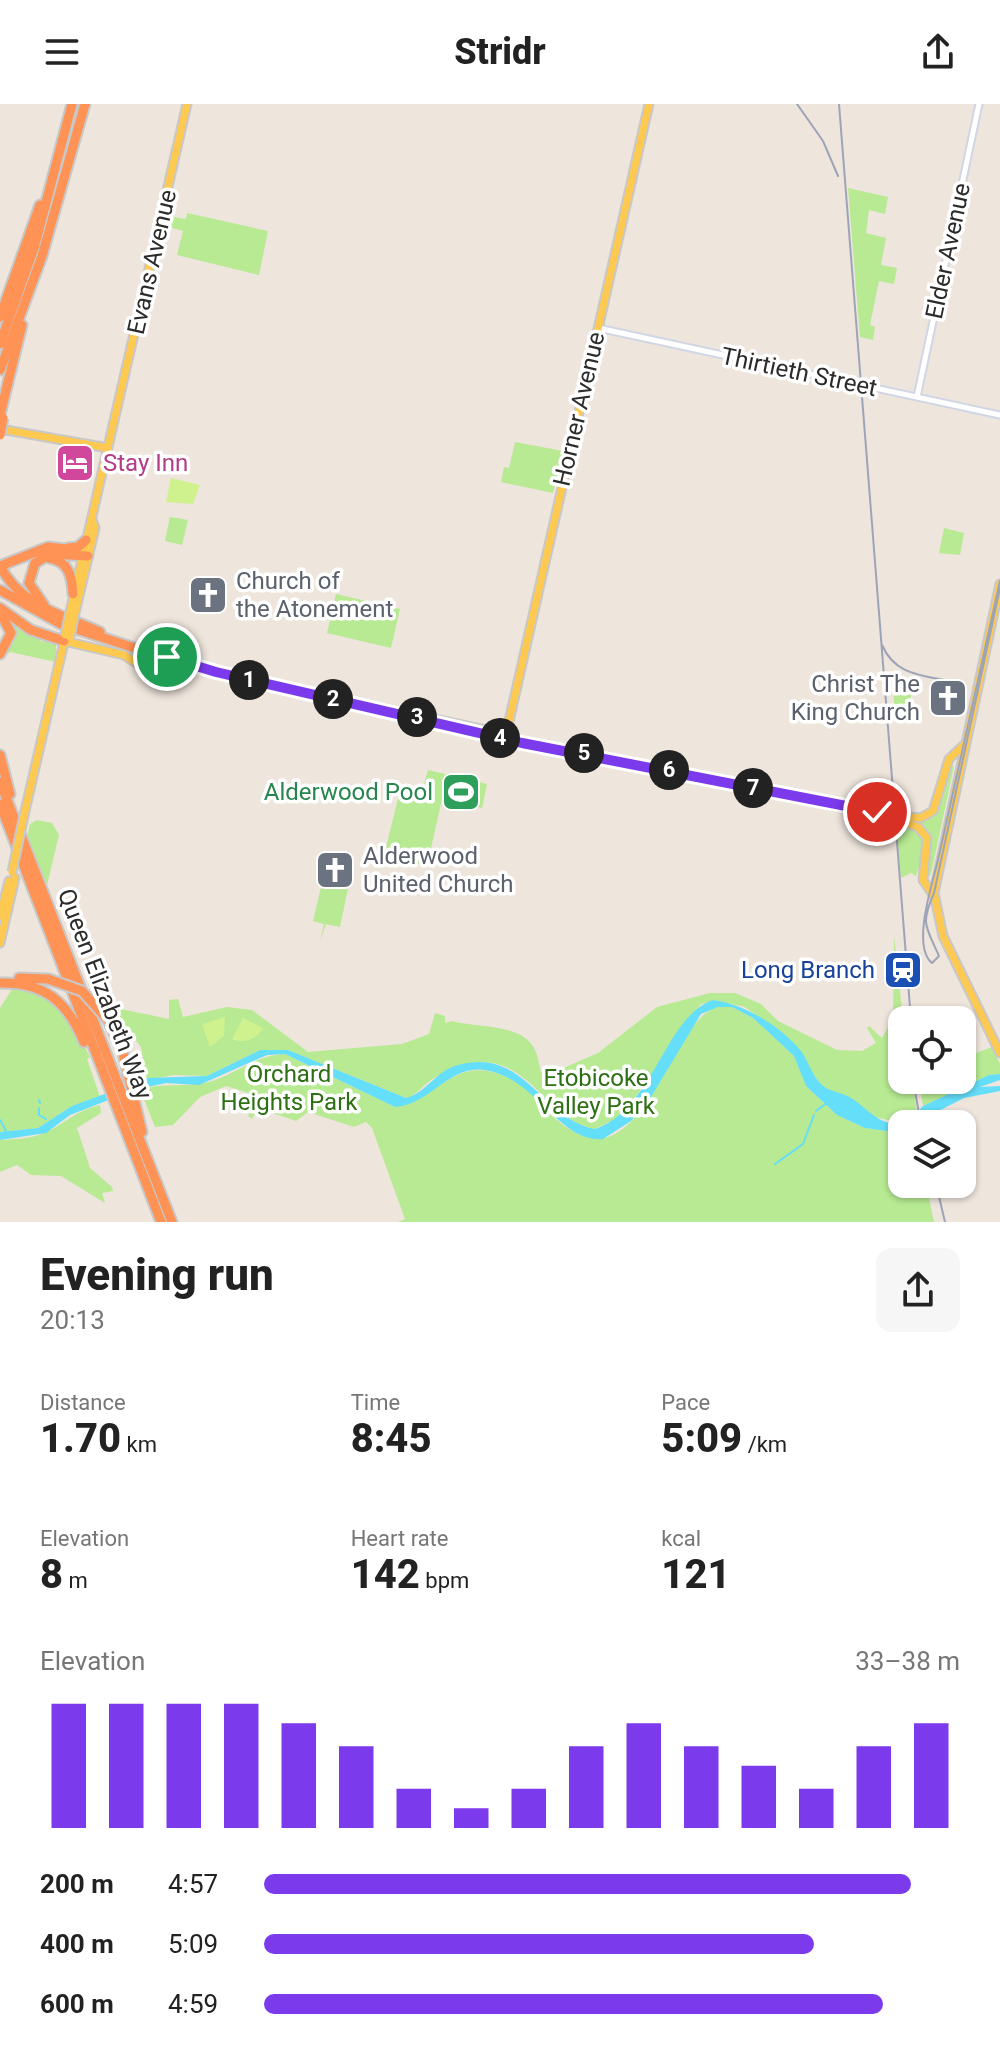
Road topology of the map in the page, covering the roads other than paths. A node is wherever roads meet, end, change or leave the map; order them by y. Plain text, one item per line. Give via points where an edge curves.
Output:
1 (72, 104) edge
2 (85, 104) edge
3 (187, 104) edge
4 (649, 104) edge
5 (979, 104) edge
6 (57, 161) junction
7 (37, 271) junction
8 (0, 317) edge
9 (597, 328) junction
10 (0, 344) edge
11 (0, 370) edge
12 (917, 397) junction
13 (2, 413) edge
14 (1000, 415) edge
15 (0, 432) edge
16 (108, 451) junction
17 (92, 520) junction
18 (86, 540) junction
19 (65, 548) junction
20 (84, 555) junction
21 (38, 561) junction
22 (1, 568) edge
23 (1000, 584) edge
24 (0, 590) edge
25 (73, 594) junction
26 (0, 597) edge
27 (1000, 599) edge
28 (995, 607) junction
29 (0, 611) edge
30 (68, 614) junction
31 (67, 639) junction
32 (128, 646) junction
33 (0, 654) edge
34 (145, 654) junction
35 (970, 723) junction
36 (504, 737) junction
37 (964, 745) junction
38 (0, 755) edge
39 (960, 762) junction
40 (946, 770) junction
41 (0, 782) edge
42 (0, 804) edge
43 (0, 814) edge
44 (898, 818) junction
45 (17, 825) junction
46 (15, 841) junction
47 (923, 872) junction
48 (935, 881) junction
49 (934, 896) junction
50 (5, 898) edge
51 (0, 916) edge
52 (0, 943) edge
53 (0, 980) edge
54 (1000, 1053) edge
55 (104, 1081) junction
56 (144, 1147) junction
57 (161, 1222) edge
58 (172, 1222) edge

1 - 6 highway
2 - 7 highway
3 - 16 main road, Evans Avenue
4 - 9 main road, Horner Avenue
5 - 12 street, Elder Avenue
6 - 8 highway
6 - 10 highway
7 - 11 highway
7 - 13 highway
9 - 12 street, Thirtieth Street
9 - 36 main road, Horner Avenue
12 - 14 street, Thirtieth Street
13 - 15 highway, bridge
15 - 16 main road
16 - 17 main road, Evans Avenue
17 - 18 main road, Evans Avenue
17 - 20 main road, Evans Avenue via 95,528
18 - 19 highway
18 - 20 main road, Evans Avenue
19 - 20 highway
19 - 22 highway via 43,549
20 - 21 highway via 51,554
20 - 25 main road, Evans Avenue
20 - 30 main road, Evans Avenue
21 - 25 highway via 61,562 70,572
21 - 30 highway via 29,579 32,592
22 - 30 highway via 27,598
23 - 28 main road
24 - 32 highway via 61,624
25 - 30 main road, Evans Avenue
26 - 34 highway via 60,629
27 - 28 main road
28 - 35 main road via 967,716
29 - 31 highway via 31,630
29 - 33 highway via 11,633
30 - 31 main road, Evans Avenue, bridge
30 - 32 highway
31 - 34 main road via 124,655 139,665
31 - 50 main road, Evans Avenue, bridge
32 - 34 highway
34 - 36 main road
35 - 37 main road
35 - 39 main road
36 - 44 main road, bridge
37 - 39 main road
37 - 40 main road via 950,757
38 - 45 highway
39 - 40 main road via 950,763
39 - 48 main road
40 - 44 main road via 931,814
41 - 45 highway, Queen Elizabeth Way
42 - 46 highway, Queen Elizabeth Way
43 - 46 highway
44 - 47 main road via 926,835
45 - 56 highway, Queen Elizabeth Way
46 - 55 highway, Queen Elizabeth Way
47 - 48 main road
47 - 49 main road via 925,886
48 - 49 main road
49 - 54 main road via 943,936
50 - 51 main road, Evans Avenue
50 - 52 main road, Evans Avenue
53 - 55 highway via 37,986 58,999
53 - 56 highway, bridge via 48,979 82,991 108,1020 129,1075
55 - 57 highway, Queen Elizabeth Way
56 - 58 highway, Queen Elizabeth Way

